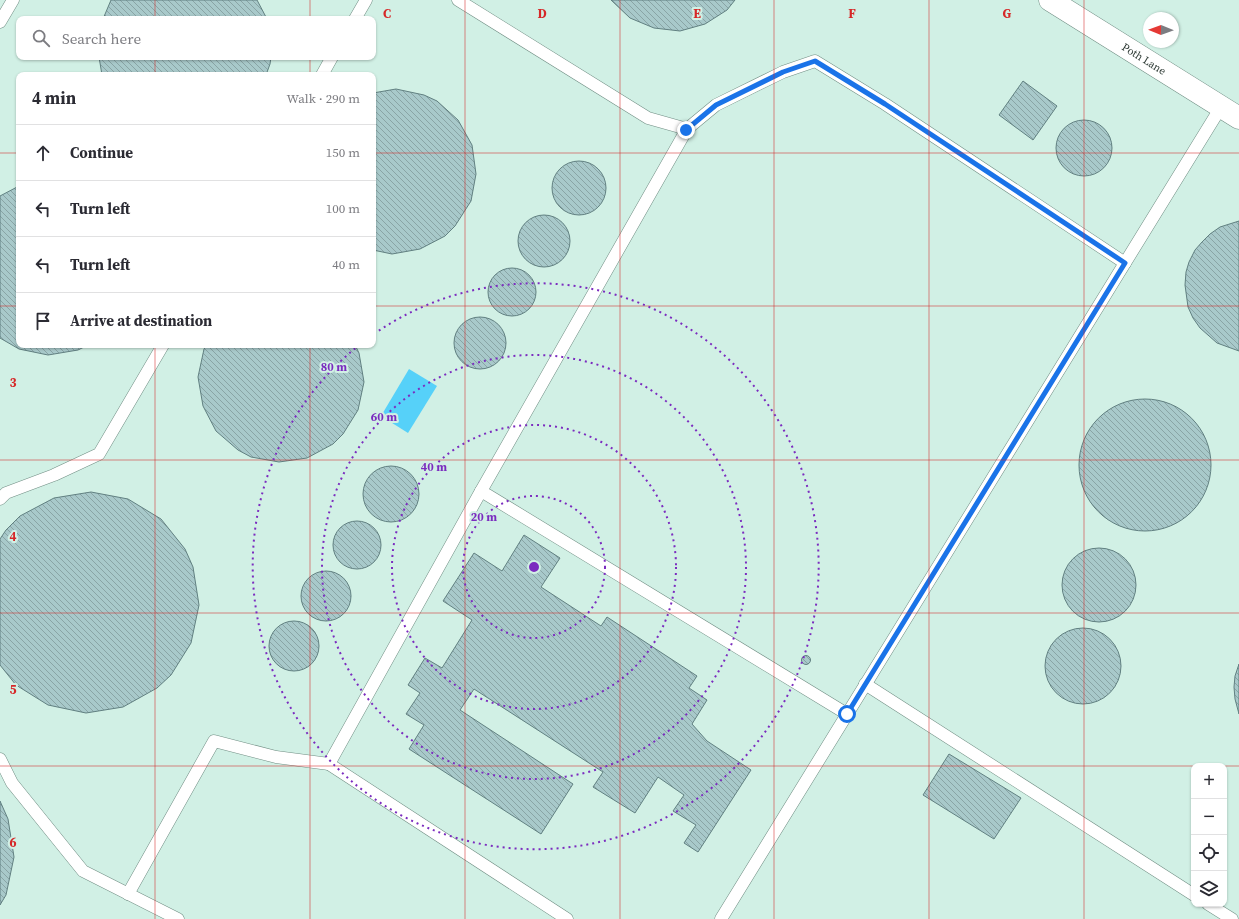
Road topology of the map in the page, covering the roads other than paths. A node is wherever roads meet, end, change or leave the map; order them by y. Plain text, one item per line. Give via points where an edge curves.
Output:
1 (13, 0) edge
2 (366, 0) edge
3 (458, 0) edge
4 (1050, 0) edge
5 (357, 16) edge
6 (0, 22) edge
7 (330, 60) edge
8 (324, 72) edge
9 (1230, 112) edge
10 (686, 130) junction
11 (1125, 263) junction
12 (161, 348) edge
13 (481, 491) junction
14 (0, 499) edge
15 (865, 684) junction
16 (847, 714) junction
17 (0, 759) edge
18 (329, 764) junction
19 (1191, 893) edge
20 (128, 894) junction
21 (1213, 907) edge
22 (178, 919) edge
23 (567, 919) edge
24 (721, 919) edge
25 (1232, 919) edge

1 - 6 lane
2 - 5 lane
3 - 10 lane via 648,118
4 - 9 street, Poth Lane
7 - 8 lane
9 - 11 lane
10 - 11 lane via 716,105 783,72 815,61 885,104
10 - 13 lane
11 - 15 lane
12 - 14 lane via 99,454 6,493
13 - 16 lane
13 - 18 lane
15 - 16 lane
15 - 19 lane
16 - 24 lane
17 - 20 lane via 12,782 83,871
18 - 20 lane via 276,757 214,741
18 - 23 lane
20 - 22 lane
21 - 25 lane

